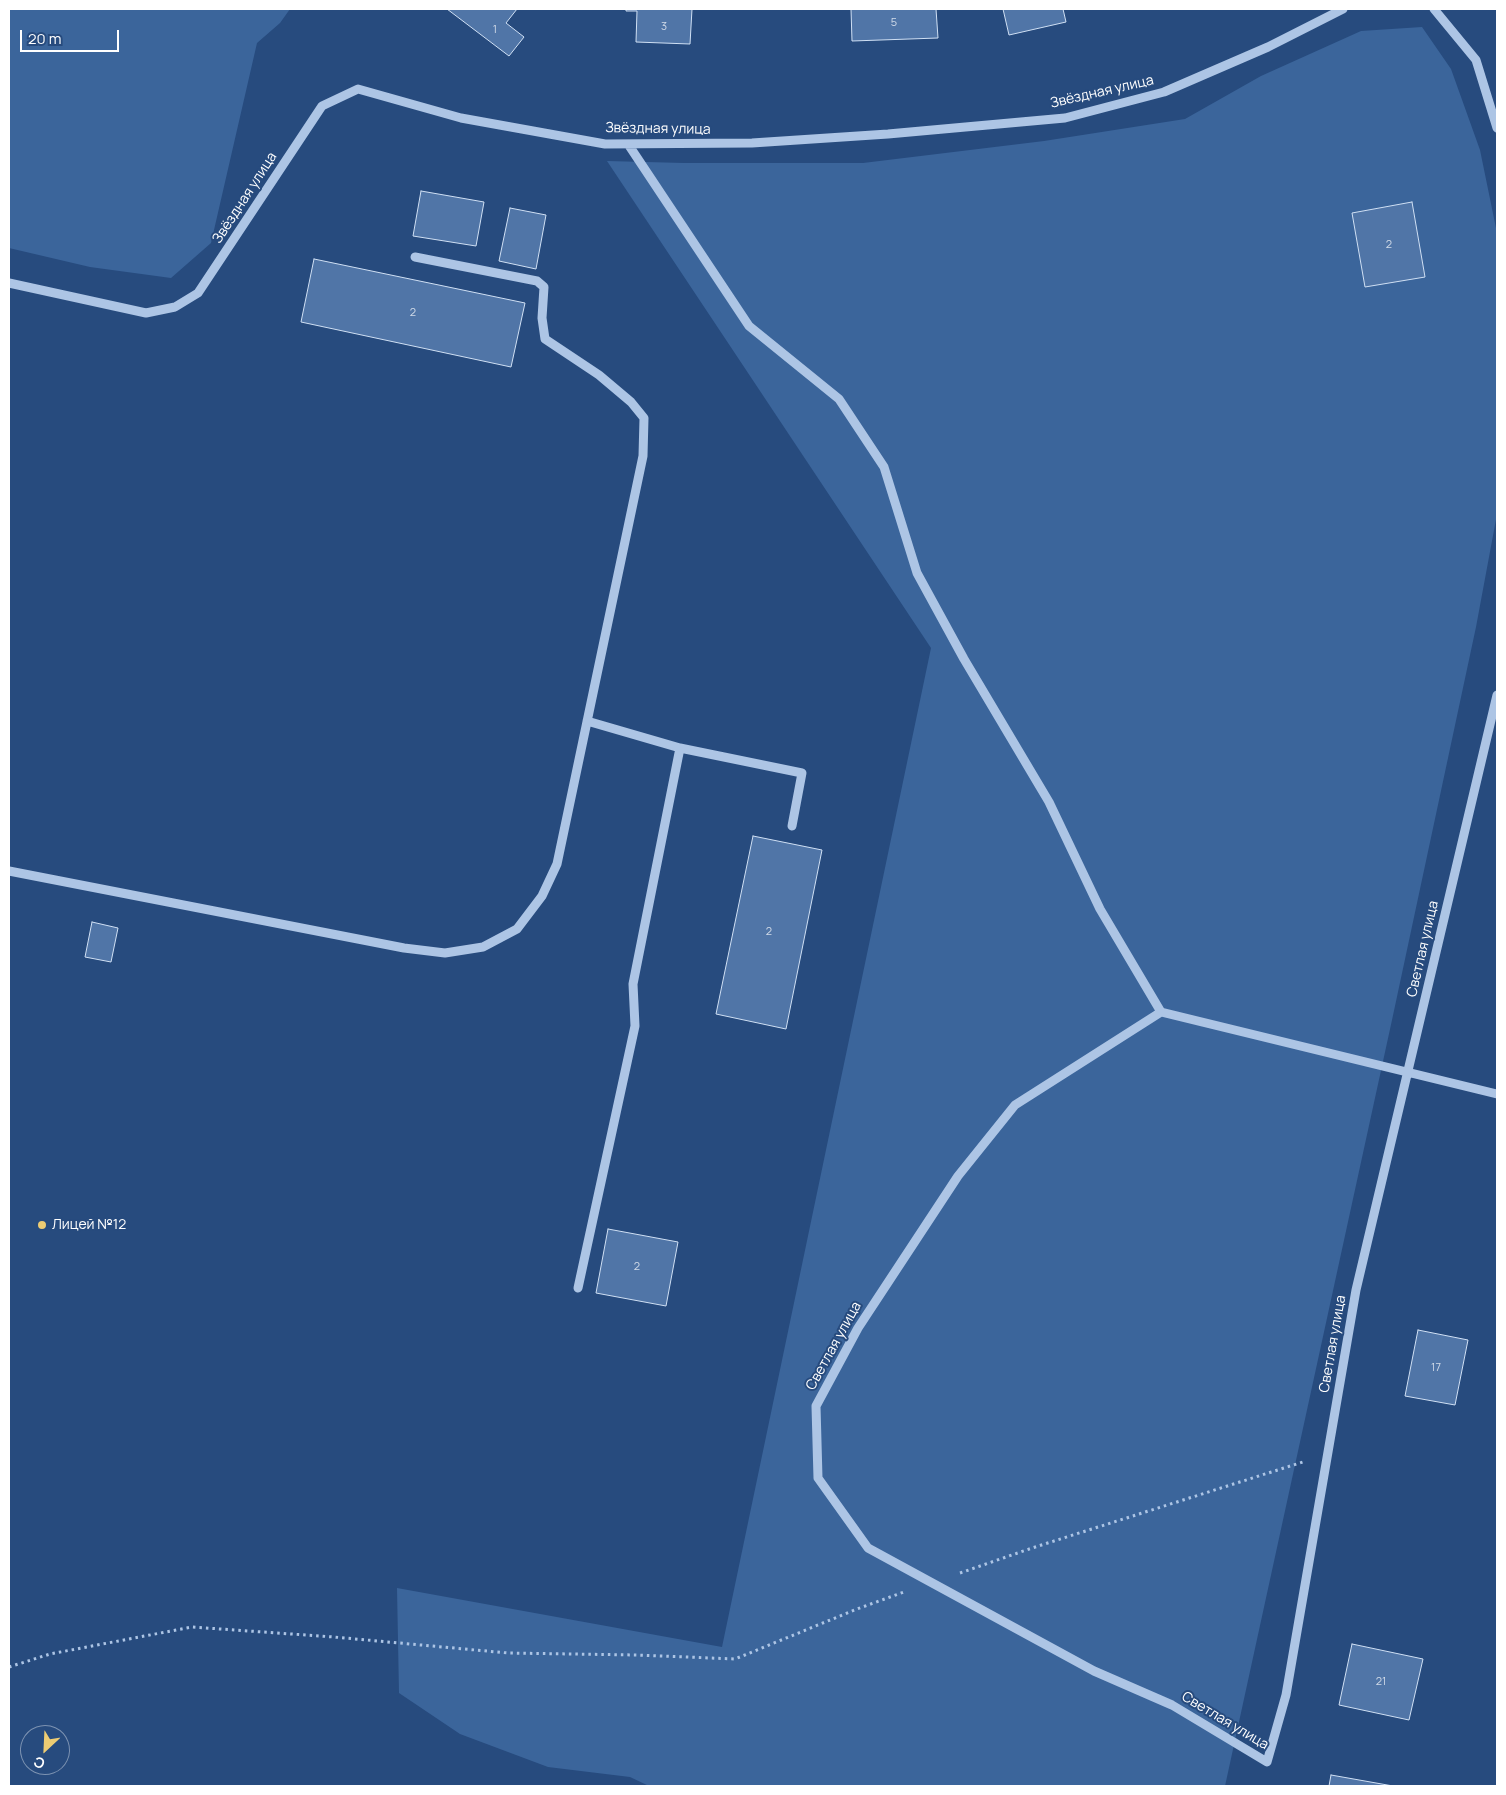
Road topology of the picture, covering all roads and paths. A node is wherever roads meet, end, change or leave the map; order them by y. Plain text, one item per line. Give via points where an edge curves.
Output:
1 (1343, 9) edge
2 (1434, 9) edge
3 (1497, 128) edge
4 (628, 144) junction
5 (415, 257) dead end
6 (9, 282) edge
7 (1497, 695) edge
8 (587, 722) junction
9 (680, 748) junction
10 (792, 826) dead end
11 (9, 871) edge
12 (1161, 1012) junction
13 (1408, 1071) junction
14 (1497, 1094) edge
15 (578, 1288) dead end
16 (1328, 1454) junction
17 (931, 1583) junction
18 (9, 1667) edge

1 - 4 street, Звёздная улица via 1268,47 1164,92 1065,118 752,144
2 - 3 street via 1476,60
4 - 6 street, Звёздная улица via 605,144 461,118 358,89 322,106 198,293 175,307 146,313
4 - 12 street via 749,326 839,399 884,467 918,573 964,659 1049,802 1100,909
5 - 8 street via 537,281 544,287 542,318 545,339 599,375 631,402 644,418 642,456
7 - 13 street, Светлая улица
8 - 9 street
8 - 11 street via 557,864 542,896 517,929 483,947 446,953 404,948
9 - 10 street via 802,773
9 - 15 street via 633,984 635,1026
12 - 13 street
12 - 17 street, Светлая улица via 1015,1105 958,1176 904,1256 858,1328 816,1406 818,1478 868,1548
13 - 14 street
13 - 16 street, Светлая улица via 1356,1290
16 - 17 path
16 - 17 street, Светлая улица via 1286,1695 1267,1762 1172,1705 1094,1671
17 - 18 path via 856,1609 735,1659 508,1653 192,1627 50,1654

